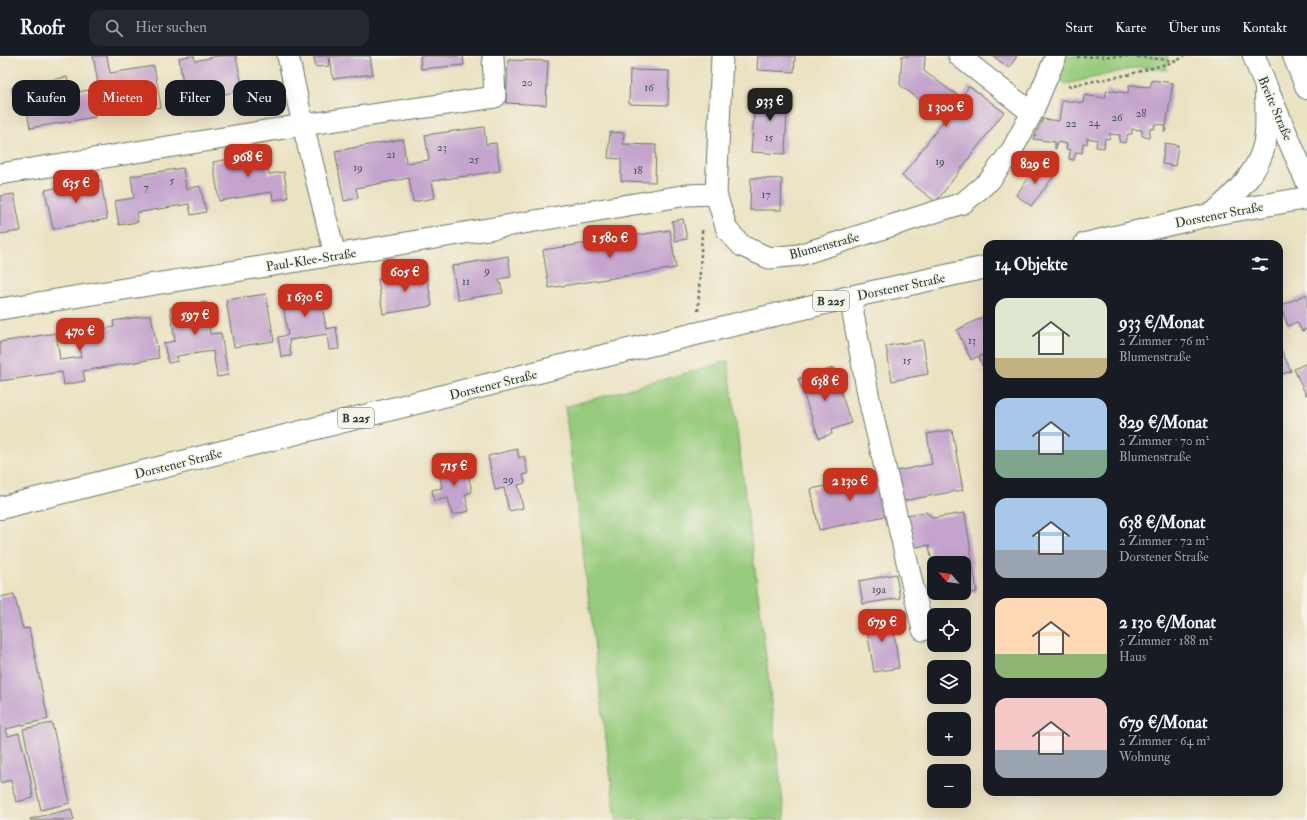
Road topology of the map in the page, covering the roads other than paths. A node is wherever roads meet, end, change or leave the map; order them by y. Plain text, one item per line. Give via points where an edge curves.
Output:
1 (288, 56) edge
2 (493, 56) edge
3 (722, 56) edge
4 (959, 56) edge
5 (1254, 56) edge
6 (1294, 56) edge
7 (1055, 58) edge
8 (1266, 87) junction
9 (1307, 88) edge
10 (1032, 113) junction
11 (303, 125) junction
12 (0, 174) edge
13 (1307, 182) edge
14 (716, 195) junction
15 (1307, 198) edge
16 (1213, 214) junction
17 (1102, 240) edge
18 (335, 255) junction
19 (983, 268) edge
20 (850, 297) junction
21 (0, 309) edge
22 (0, 508) edge
23 (923, 630) dead end

1 - 11 street
2 - 11 street via 495,97
3 - 14 street, Blumenstraße
4 - 10 street
5 - 8 main road, Breite Straße
6 - 9 main road
7 - 10 street, Blumenstraße
8 - 13 main road, Breite Straße
8 - 16 main road via 1266,135 1259,162 1243,186
10 - 14 street, Blumenstraße via 1012,150 990,180 963,204 799,255 769,258 742,246 727,230
11 - 12 street
11 - 18 street
14 - 18 street, Paul-Klee-Straße via 687,195
15 - 16 main road, Dorstener Straße
16 - 17 main road, Dorstener Straße
18 - 21 street, Paul-Klee-Straße
19 - 20 main road, Dorstener Straße / B 225
20 - 22 main road, Dorstener Straße / B 225 via 554,368
20 - 23 street via 869,399

